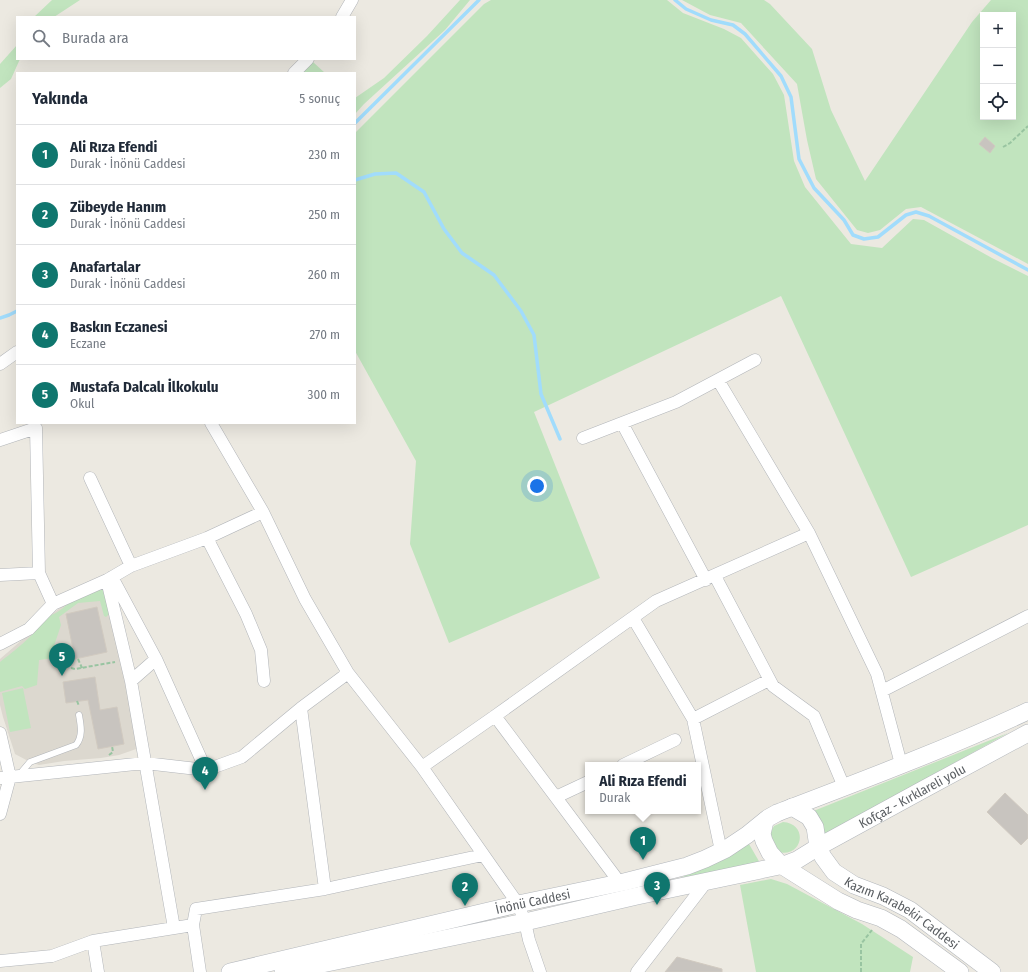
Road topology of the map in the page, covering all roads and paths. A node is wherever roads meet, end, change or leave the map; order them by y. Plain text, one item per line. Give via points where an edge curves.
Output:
1 (352, 0) edge
2 (343, 16) edge
3 (307, 60) edge
4 (295, 72) edge
5 (1028, 126) edge
6 (1003, 147) dead end
7 (16, 353) edge
8 (755, 360) dead end
9 (0, 364) edge
10 (718, 380) junction
11 (622, 423) junction
12 (212, 424) edge
13 (583, 438) dead end
14 (0, 440) edge
15 (90, 478) dead end
16 (263, 512) junction
17 (809, 533) junction
18 (207, 538) junction
19 (131, 566) junction
20 (39, 573) junction
21 (0, 575) edge
22 (710, 578) junction
23 (110, 579) junction
24 (53, 604) junction
25 (1028, 616) edge
26 (633, 618) junction
27 (0, 644) edge
28 (78, 659) dead end
29 (156, 659) junction
30 (126, 660) junction
31 (70, 668) dead end
32 (82, 668) junction
33 (348, 673) junction
34 (769, 680) junction
35 (131, 681) junction
36 (264, 682) dead end
37 (882, 691) junction
38 (301, 708) junction
39 (1028, 711) edge
40 (79, 715) dead end
41 (495, 716) junction
42 (693, 719) junction
43 (0, 733) edge
44 (1028, 733) edge
45 (674, 740) dead end
46 (112, 746) dead end
47 (108, 755) dead end
48 (629, 762) edge
49 (146, 763) junction
50 (901, 764) junction
51 (422, 767) junction
52 (206, 770) junction
53 (9, 777) edge
54 (585, 783) edge
55 (844, 787) junction
56 (556, 797) junction
57 (0, 814) edge
58 (778, 814) junction
59 (818, 847) junction
60 (721, 851) junction
61 (483, 854) junction
62 (789, 863) junction
63 (707, 881) junction
64 (620, 882) junction
65 (325, 888) junction
66 (518, 904) junction
67 (881, 918) junction
68 (525, 922) junction
69 (193, 925) junction
70 (174, 928) junction
71 (93, 941) junction
72 (0, 961) edge
73 (98, 972) edge
74 (200, 972) edge
75 (230, 972) edge
76 (284, 972) edge
77 (540, 972) edge
78 (637, 972) edge
79 (860, 972) edge
80 (960, 972) edge
81 (992, 972) edge

1 - 2 street
3 - 4 street
5 - 6 path
7 - 9 street
8 - 10 street
10 - 11 street via 676,402
10 - 17 street
11 - 13 street
11 - 22 street
12 - 16 street
14 - 20 street via 36,428
15 - 19 street
16 - 18 street
16 - 33 street via 305,599
17 - 22 street
17 - 37 street via 877,674
18 - 19 street
18 - 36 street via 246,614 261,650
19 - 23 street
20 - 21 street
20 - 24 street
22 - 26 street via 656,601
22 - 34 street
23 - 24 street
23 - 29 street
23 - 30 street
24 - 27 street via 29,629
25 - 37 street
26 - 41 street
26 - 42 street
28 - 32 path
29 - 35 street
29 - 52 street
30 - 32 path
30 - 35 street
31 - 32 path
33 - 38 street
33 - 51 street
34 - 42 street
34 - 55 street via 773,686 814,716
35 - 49 street
37 - 50 street
38 - 52 street via 242,757
38 - 65 street
39 - 50 main road, İnönü Caddesi
40 - 53 lane via 81,735 76,745 30,762
41 - 51 street
41 - 56 street
42 - 60 street
43 - 53 street
44 - 59 main road, Kofçaz - Kırklareli yolu
45 - 48 street
46 - 47 path via 113,752
49 - 52 street
49 - 53 street
49 - 70 street
50 - 55 main road, İnönü Caddesi
51 - 61 street
53 - 57 street
54 - 56 street
55 - 58 main road, İnönü Caddesi
56 - 64 street
58 - 59 main road via 809,817
58 - 60 main road, İnönü Caddesi
58 - 62 main road via 762,834 770,852
59 - 62 main road, Kofçaz - Kırklareli yolu
59 - 81 main road, Kazım Karabekir Caddesi via 822,857 842,878 910,910
60 - 64 main road, İnönü Caddesi via 687,866
61 - 65 street
61 - 66 street
62 - 63 main road, İnönü Caddesi
62 - 67 main road, Kazım Karabekir Caddesi via 838,901
63 - 68 main road, İnönü Caddesi
63 - 78 street
64 - 66 main road, İnönü Caddesi
65 - 69 street via 196,909
66 - 68 street
66 - 75 main road, İnönü Caddesi
67 - 79 path via 861,944
67 - 80 main road, Kazım Karabekir Caddesi via 901,929
68 - 76 main road, İnönü Caddesi
68 - 77 street via 528,940
69 - 70 street
69 - 74 street
70 - 71 street
71 - 72 street via 52,956
71 - 73 street

